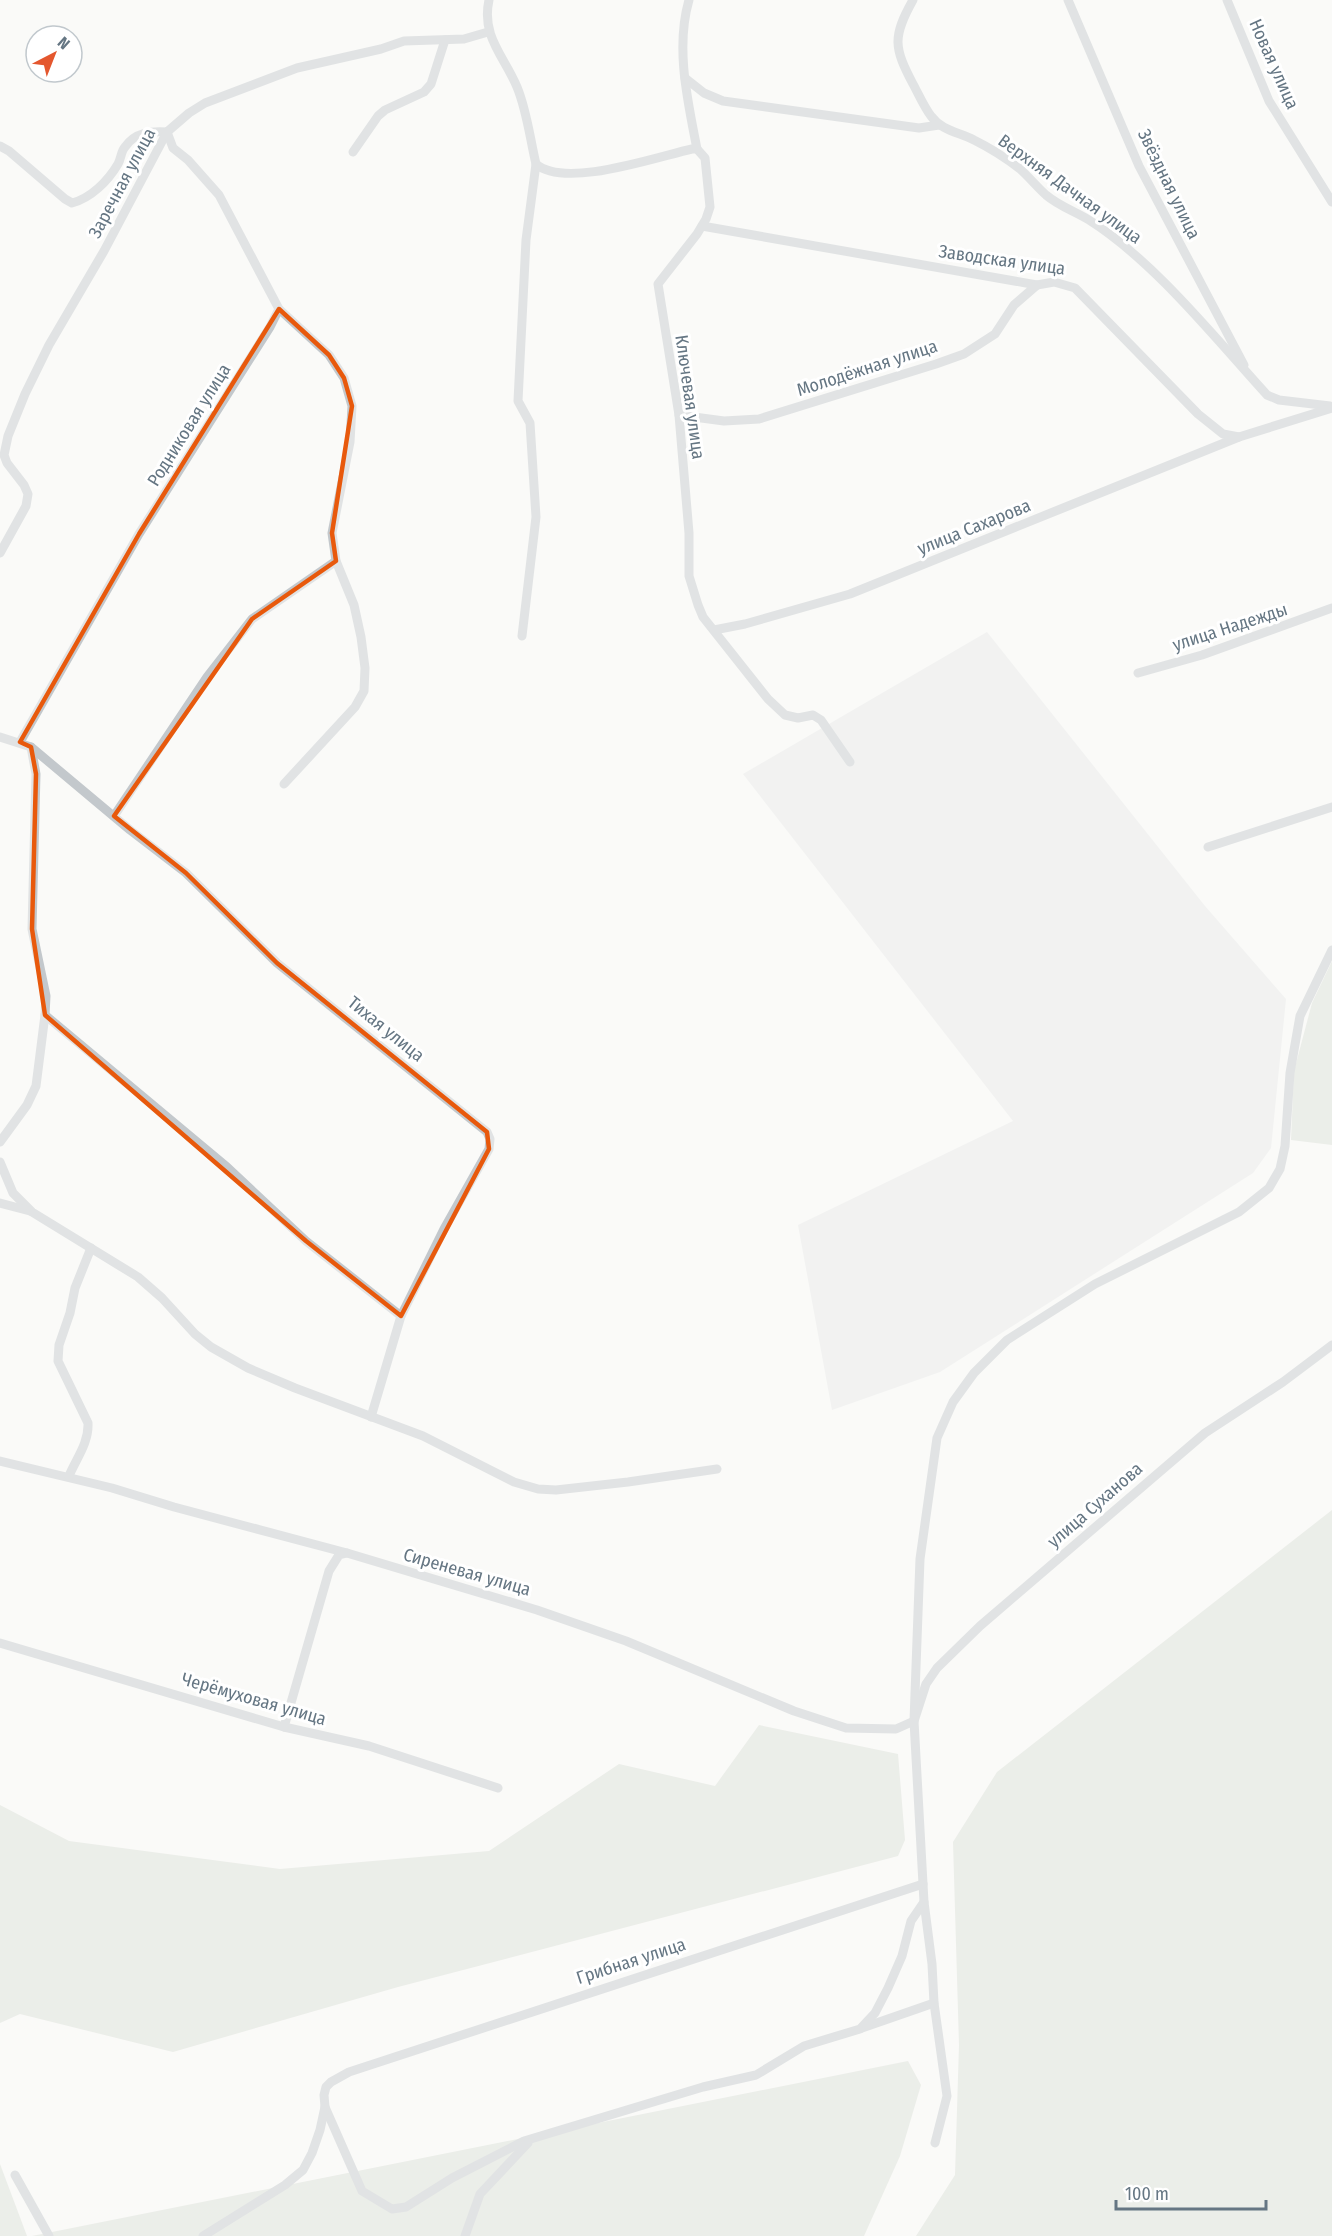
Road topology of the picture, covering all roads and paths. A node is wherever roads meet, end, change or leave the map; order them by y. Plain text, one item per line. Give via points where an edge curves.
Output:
1 (489, 0) edge
2 (689, 0) edge
3 (913, 0) edge
4 (1068, 0) edge
5 (1227, 0) edge
6 (488, 32) junction
7 (445, 40) junction
8 (684, 78) junction
9 (939, 125) junction
10 (167, 132) junction
11 (0, 146) edge
12 (698, 149) junction
13 (353, 152) dead end
14 (536, 164) junction
15 (1332, 202) edge
16 (702, 226) junction
17 (1037, 285) junction
18 (279, 309) junction
19 (1251, 377) junction
20 (1332, 407) edge
21 (679, 415) junction
22 (1239, 437) junction
23 (0, 553) edge
24 (336, 561) junction
25 (1332, 608) edge
26 (714, 630) junction
27 (522, 636) dead end
28 (1138, 673) dead end
29 (0, 737) edge
30 (20, 742) junction
31 (31, 747) junction
32 (850, 762) dead end
33 (284, 784) dead end
34 (1332, 807) edge
35 (114, 816) junction
36 (1208, 847) dead end
37 (1332, 950) edge
38 (45, 1015) junction
39 (0, 1142) edge
40 (0, 1162) edge
41 (0, 1203) edge
42 (32, 1212) junction
43 (91, 1248) junction
44 (401, 1316) junction
45 (1332, 1345) edge
46 (371, 1417) junction
47 (0, 1461) edge
48 (717, 1469) dead end
49 (69, 1476) junction
50 (346, 1553) junction
51 (0, 1643) edge
52 (914, 1721) junction
53 (284, 1727) junction
54 (498, 1788) dead end
55 (923, 1884) junction
56 (924, 1902) junction
57 (934, 2003) junction
58 (860, 2029) junction
59 (325, 2108) junction
60 (532, 2139) junction
61 (935, 2143) dead end
62 (15, 2175) dead end
63 (50, 2236) edge
64 (203, 2236) edge
65 (465, 2236) edge

1 - 6 street
2 - 8 street, Ключевая улица via 685,14
3 - 9 street via 900,29 899,58
4 - 19 street, Звёздная улица via 1139,166
5 - 15 street, Новая улица via 1269,101
6 - 7 street, Заречная улица
6 - 14 street via 517,87
7 - 10 street, Заречная улица via 404,40 297,68 205,103
7 - 13 street via 431,84 424,92 378,116
8 - 9 street via 713,98 733,103 919,128
8 - 12 street, Ключевая улица
9 - 19 street, Верхняя Дачная улица via 991,150 1021,170 1066,210 1088,219 1171,291
10 - 11 street via 149,130 135,137 124,147 112,173 85,200 72,203
10 - 18 street via 173,148 219,195
10 - 23 street, Заречная улица via 49,345 12,426 4,455 28,494 26,506
12 - 14 street via 573,175 549,172
12 - 16 street, Ключевая улица via 705,158 710,207
14 - 27 street via 526,240 518,401 530,423 536,517
16 - 17 street, Заводская улица
16 - 21 street, Ключевая улица via 658,284
17 - 21 street, Молодёжная улица via 1014,305 995,334 964,354 767,417 724,421
17 - 22 street, Заводская улица via 1054,282 1075,288 1198,414 1223,434
18 - 24 street via 330,354 344,378 352,406 350,442 332,533
18 - 30 street, Родниковая улица via 139,534
19 - 20 street, Верхняя Дачная улица via 1267,395 1279,400
20 - 22 street, улица Сахарова
21 - 26 street, Ключевая улица via 689,576 703,617
22 - 26 street, улица Сахарова via 850,594
24 - 33 street via 354,605 365,668 364,691 355,707
24 - 35 street via 252,619 207,677
25 - 28 street, улица Надежды via 1202,655
26 - 32 street, Ключевая улица via 768,699 785,715 813,715 821,720
29 - 30 street, Тихая улица
30 - 31 street, Тихая улица
31 - 35 street, Тихая улица
31 - 38 street via 36,774 32,929 46,996
34 - 36 street
35 - 44 street, Тихая улица via 186,873 277,963 487,1132 489,1149
37 - 52 street via 1300,1016 1290,1073 1285,1146 1280,1169 1269,1188 1239,1212 1095,1284 1007,1340 974,1373 953,1402 938,1438 920,1559
38 - 39 street via 36,1086
38 - 44 street via 227,1167 315,1249
40 - 42 street via 13,1193
41 - 42 street
42 - 43 street
43 - 46 street via 138,1277 212,1347 248,1368
43 - 49 street via 58,1345 58,1361 88,1423 88,1434
44 - 46 street, Тихая улица
45 - 52 street, улица Суханова via 1205,1433 980,1626 937,1668 926,1684
46 - 48 street via 423,1436 514,1482 538,1489 618,1484
47 - 49 street, Сиреневая улица
49 - 50 street, Сиреневая улица
50 - 52 street, Сиреневая улица via 626,1641 794,1711 846,1728 896,1729
50 - 53 street via 339,1555 329,1570
51 - 53 street, Черёмуховая улица
52 - 55 street
53 - 54 street, Черёмуховая улица via 369,1746
55 - 56 street
55 - 59 street, Грибная улица via 349,2072 326,2087
56 - 57 street
56 - 58 street via 911,1921 888,1988 875,2013
57 - 58 street
57 - 61 street via 947,2096
58 - 60 street via 804,2046 756,2075 703,2087
59 - 60 street via 362,2191 392,2209 406,2207 452,2178
59 - 64 street via 303,2170
60 - 65 street via 480,2194
62 - 63 street

